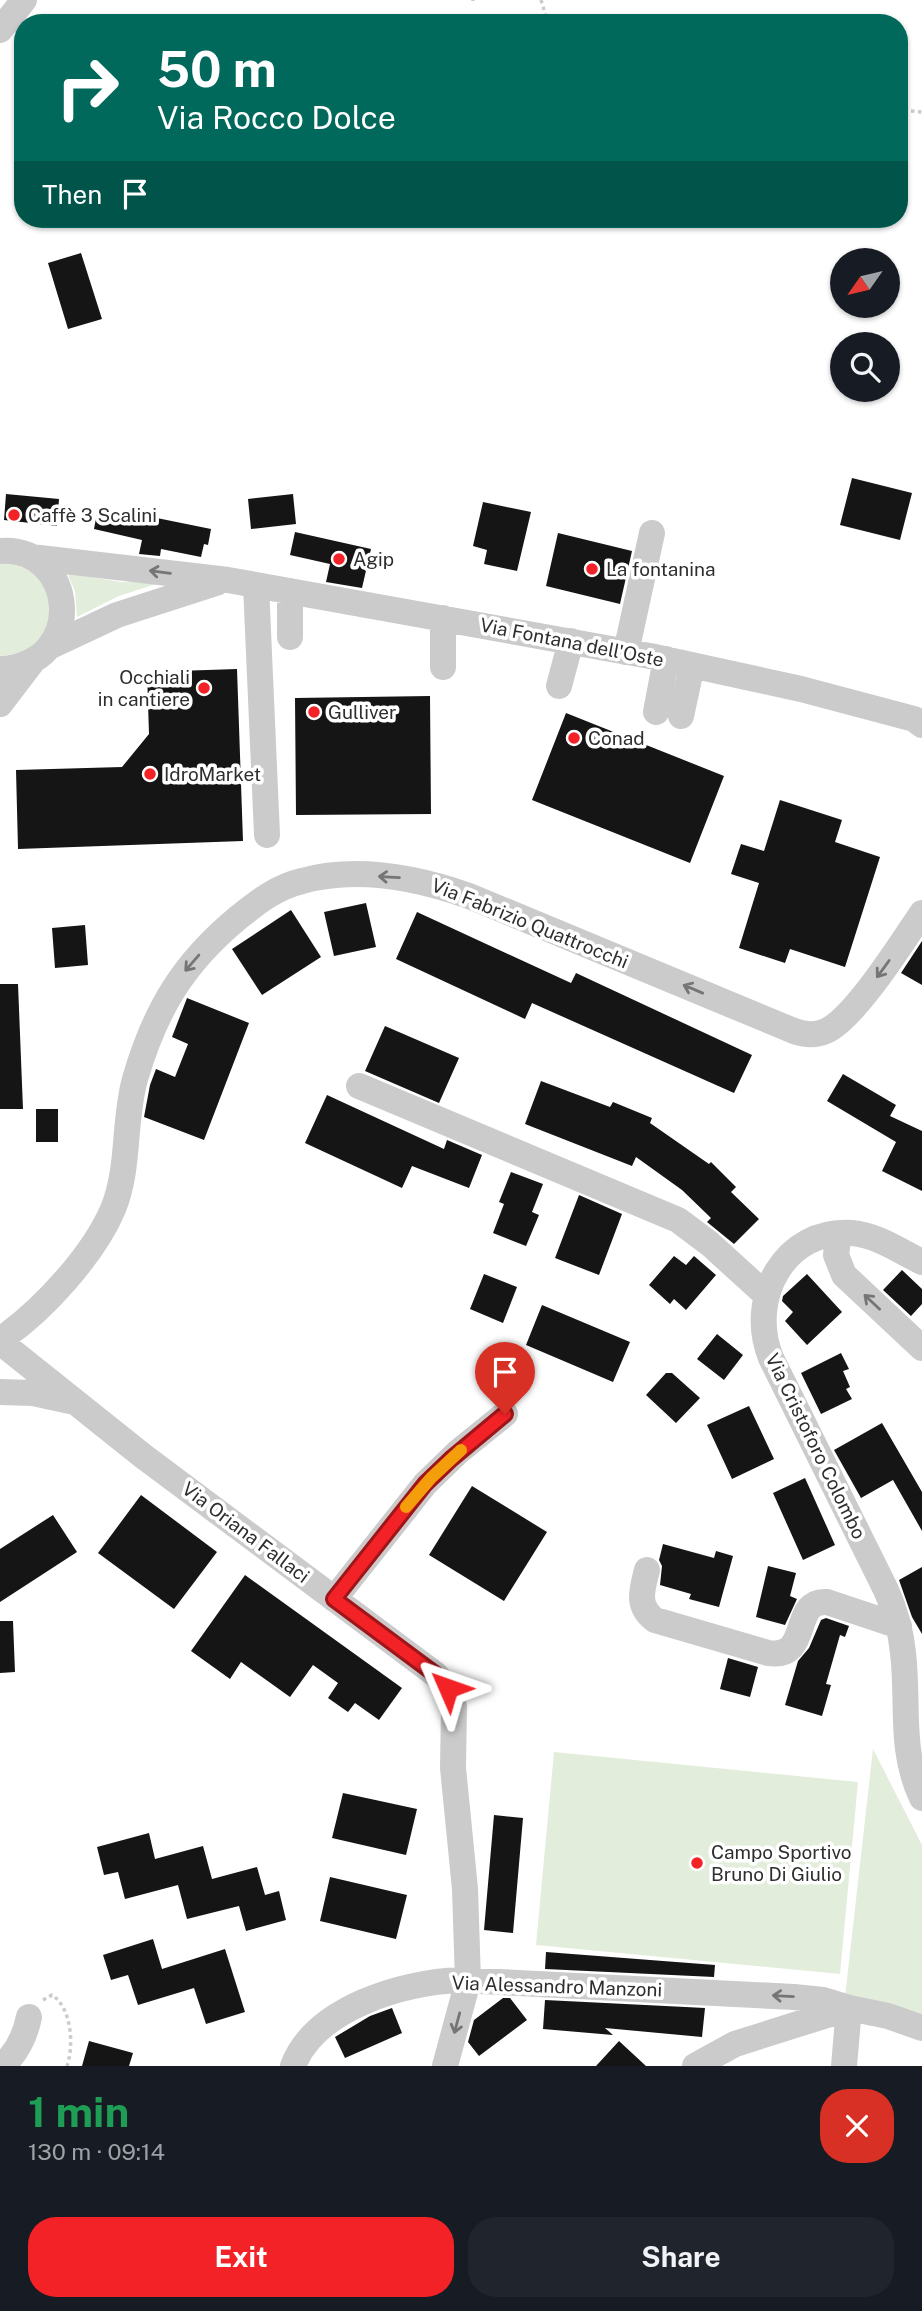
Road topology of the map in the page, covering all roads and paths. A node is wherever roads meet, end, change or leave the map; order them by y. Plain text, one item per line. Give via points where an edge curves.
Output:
1 (24, 0) edge
2 (0, 30) edge
3 (911, 111) dead end
4 (922, 112) edge
5 (652, 533) dead end
6 (10, 551) edge
7 (228, 580) junction
8 (256, 585) junction
9 (290, 591) junction
10 (443, 618) junction
11 (290, 637) dead end
12 (571, 641) junction
13 (626, 652) junction
14 (42, 654) junction
15 (666, 659) junction
16 (692, 665) junction
17 (443, 667) dead end
18 (0, 669) edge
19 (559, 686) dead end
20 (0, 704) edge
21 (919, 721) edge
22 (267, 835) dead end
23 (922, 912) edge
24 (359, 1086) dead end
25 (839, 1234) junction
26 (922, 1262) edge
27 (765, 1295) junction
28 (4, 1339) edge
29 (922, 1348) edge
30 (0, 1392) edge
31 (75, 1403) junction
32 (505, 1414) dead end
33 (647, 1570) dead end
34 (334, 1599) junction
35 (899, 1626) junction
36 (922, 1798) edge
37 (468, 1981) junction
38 (849, 2008) junction
39 (29, 2017) dead end
40 (922, 2028) edge
41 (2, 2066) edge
42 (293, 2066) edge
43 (445, 2066) edge
44 (695, 2066) edge
45 (844, 2066) edge

1 - 2 street
3 - 4 path
5 - 13 street
7 -> 6 street, Via Fontana dell'Oste
6 - 14 street via 47,570 59,587 60,627
7 - 8 street, Via Fontana dell'Oste
7 - 14 street, Via Fontana dell'Oste via 117,615
8 - 9 street, Via Fontana dell'Oste
8 - 22 street
9 - 10 street, Via Fontana dell'Oste
9 - 11 street
10 - 12 street, Via Fontana dell'Oste
10 - 17 street
12 - 13 street, Via Fontana dell'Oste
12 - 19 street
13 - 15 street, Via Fontana dell'Oste
14 - 18 street via 16,668
14 - 20 street, Via Fontana dell'Oste
15 - 16 street, Via Fontana dell'Oste
15 - 16 street via 668,714
16 - 21 street, Via Fontana dell'Oste
23 -> 28 street, Via Fabrizio Quattrocchi via 853,1008 825,1032 810,1035 429,883 396,877 336,876 282,888 230,925 172,989 135,1079 121,1182 109,1217 90,1249 48,1298
24 - 27 street via 678,1220
25 - 26 street via 872,1237
25 - 27 street via 795,1251
29 -> 25 street via 844,1275 836,1255
27 - 35 street, Via Cristoforo Colombo via 762,1325 767,1348 886,1590
28 - 30 street via 10,1364
28 - 31 street, Via Oriana Fallaci
30 - 31 street, Via Oriana Fallaci via 44,1394
31 - 34 street, Via Oriana Fallaci
32 - 34 street via 425,1484
33 - 35 street via 641,1597 649,1616 768,1653 792,1646 806,1611 818,1602
34 - 37 street, Via Oriana Fallaci via 435,1674 453,1700 453,1768 465,1888
35 - 36 street, Via Cristoforo Colombo via 906,1747
38 -> 37 street, Via Alessandro Manzoni via 803,1997
37 - 42 street, Via Alessandro Manzoni via 414,1985 347,2011 311,2036
37 -> 43 street, Via Oriana Fallaci
38 - 40 street, Via Alessandro Manzoni
38 - 44 street via 735,2044
38 - 45 street
39 - 41 street via 15,2052

